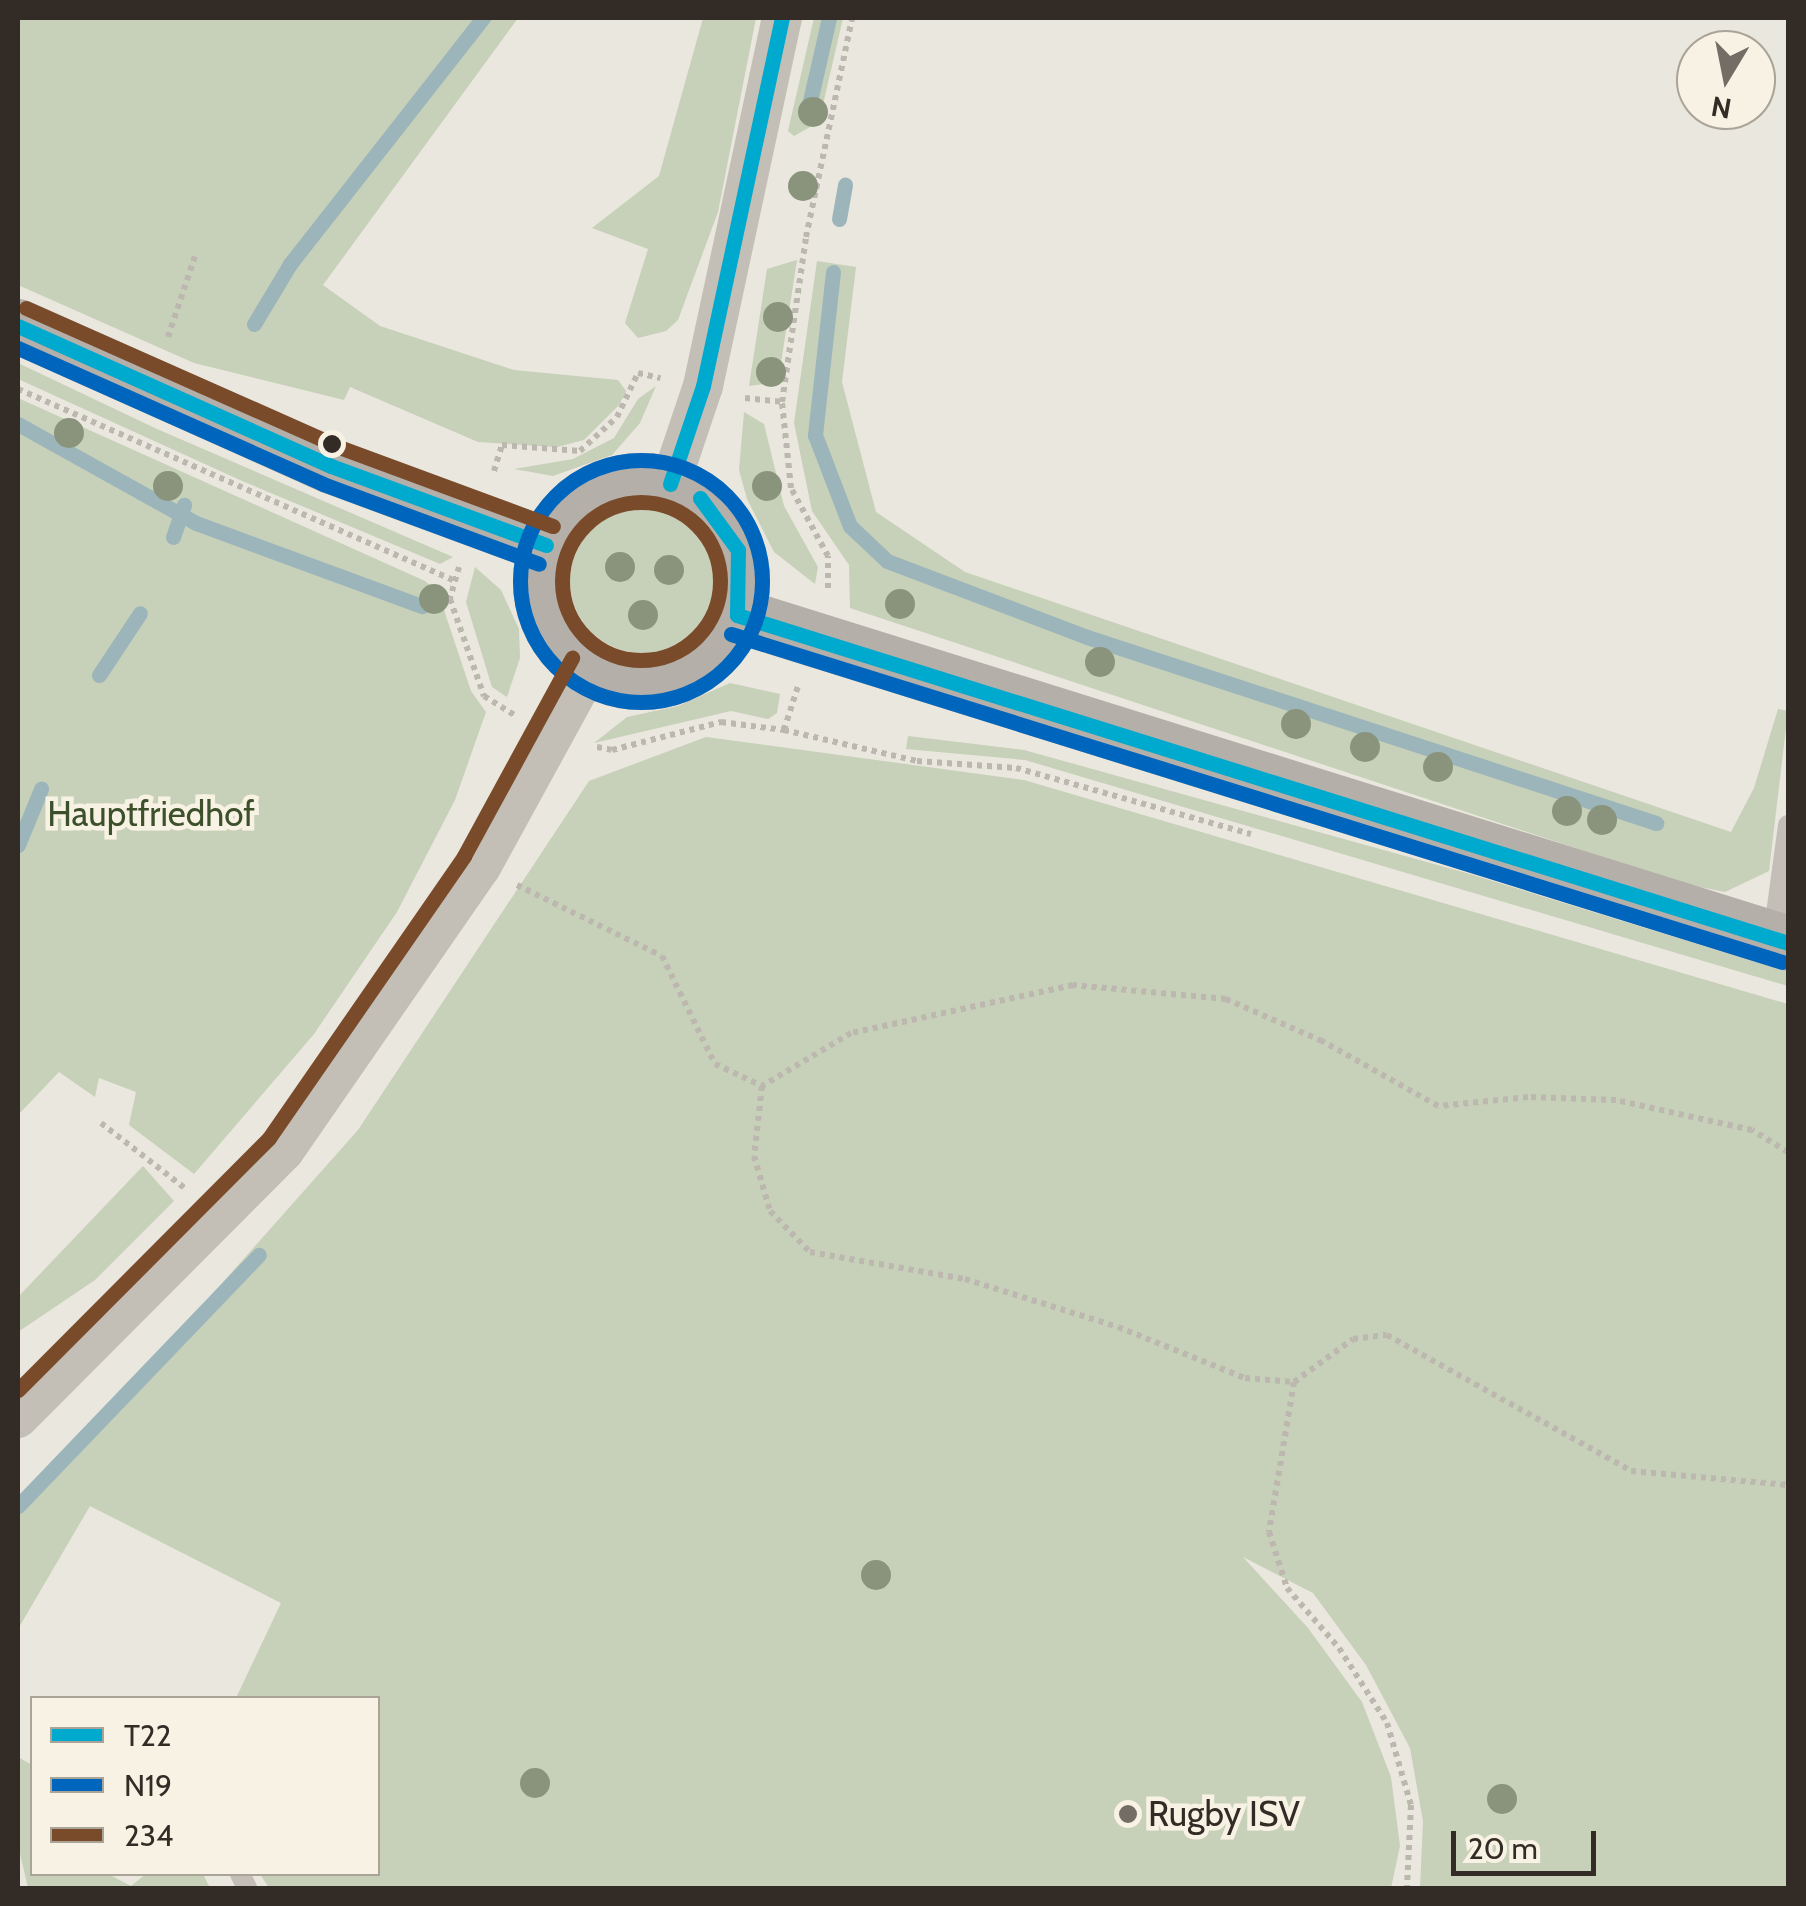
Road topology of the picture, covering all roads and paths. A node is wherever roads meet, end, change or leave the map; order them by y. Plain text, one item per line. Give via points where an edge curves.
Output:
1 (782, 18) edge
2 (852, 18) edge
3 (194, 256) dead end
4 (18, 326) edge
5 (145, 383) junction
6 (703, 386) junction
7 (18, 389) edge
8 (782, 402) junction
9 (670, 484) junction
10 (479, 521) junction
11 (546, 544) junction
12 (454, 580) junction
13 (737, 615) junction
14 (813, 638) junction
15 (590, 668) junction
16 (784, 730) junction
17 (554, 732) junction
18 (1788, 825) edge
19 (1271, 840) dead end
20 (481, 867) junction
21 (1780, 940) edge
22 (762, 1086) junction
23 (102, 1123) dead end
24 (1788, 1152) edge
25 (220, 1215) junction
26 (1294, 1382) junction
27 (18, 1418) edge
28 (1788, 1485) edge
29 (1407, 1888) edge

1 - 6 street
2 - 8 path via 806,237
3 - 5 path via 178,316
4 - 5 main road
5 - 10 main road via 331,466
6 - 8 path
6 - 9 street
6 - 10 path via 638,373 617,417 580,450 502,445
7 - 12 path
8 - 14 path via 791,488 832,574
9 - 11 main road via 610,484 561,518
9 - 13 main road via 700,498 738,550
10 - 11 main road
10 - 12 path
11 - 15 main road via 541,600 551,627
12 - 17 path via 450,599 484,696
13 - 14 main road
13 - 15 main road via 712,652 676,676 632,680
14 - 16 path
14 - 21 main road
15 - 17 street
16 - 17 path via 721,722 612,750
16 - 19 path via 917,761 1016,768
17 - 20 street
18 - 21 lane
20 - 22 path via 662,956 715,1064
20 - 25 street via 284,1151
22 - 24 path via 852,1033 1073,985 1226,998 1322,1041 1438,1106 1528,1097 1616,1100 1752,1130
22 - 26 path via 754,1156 770,1210 810,1252 965,1279 1118,1327 1245,1378
23 - 25 path
25 - 27 street
26 - 28 path via 1353,1339 1387,1335 1631,1470
26 - 29 path via 1270,1532 1287,1588 1340,1648 1387,1723 1411,1805

